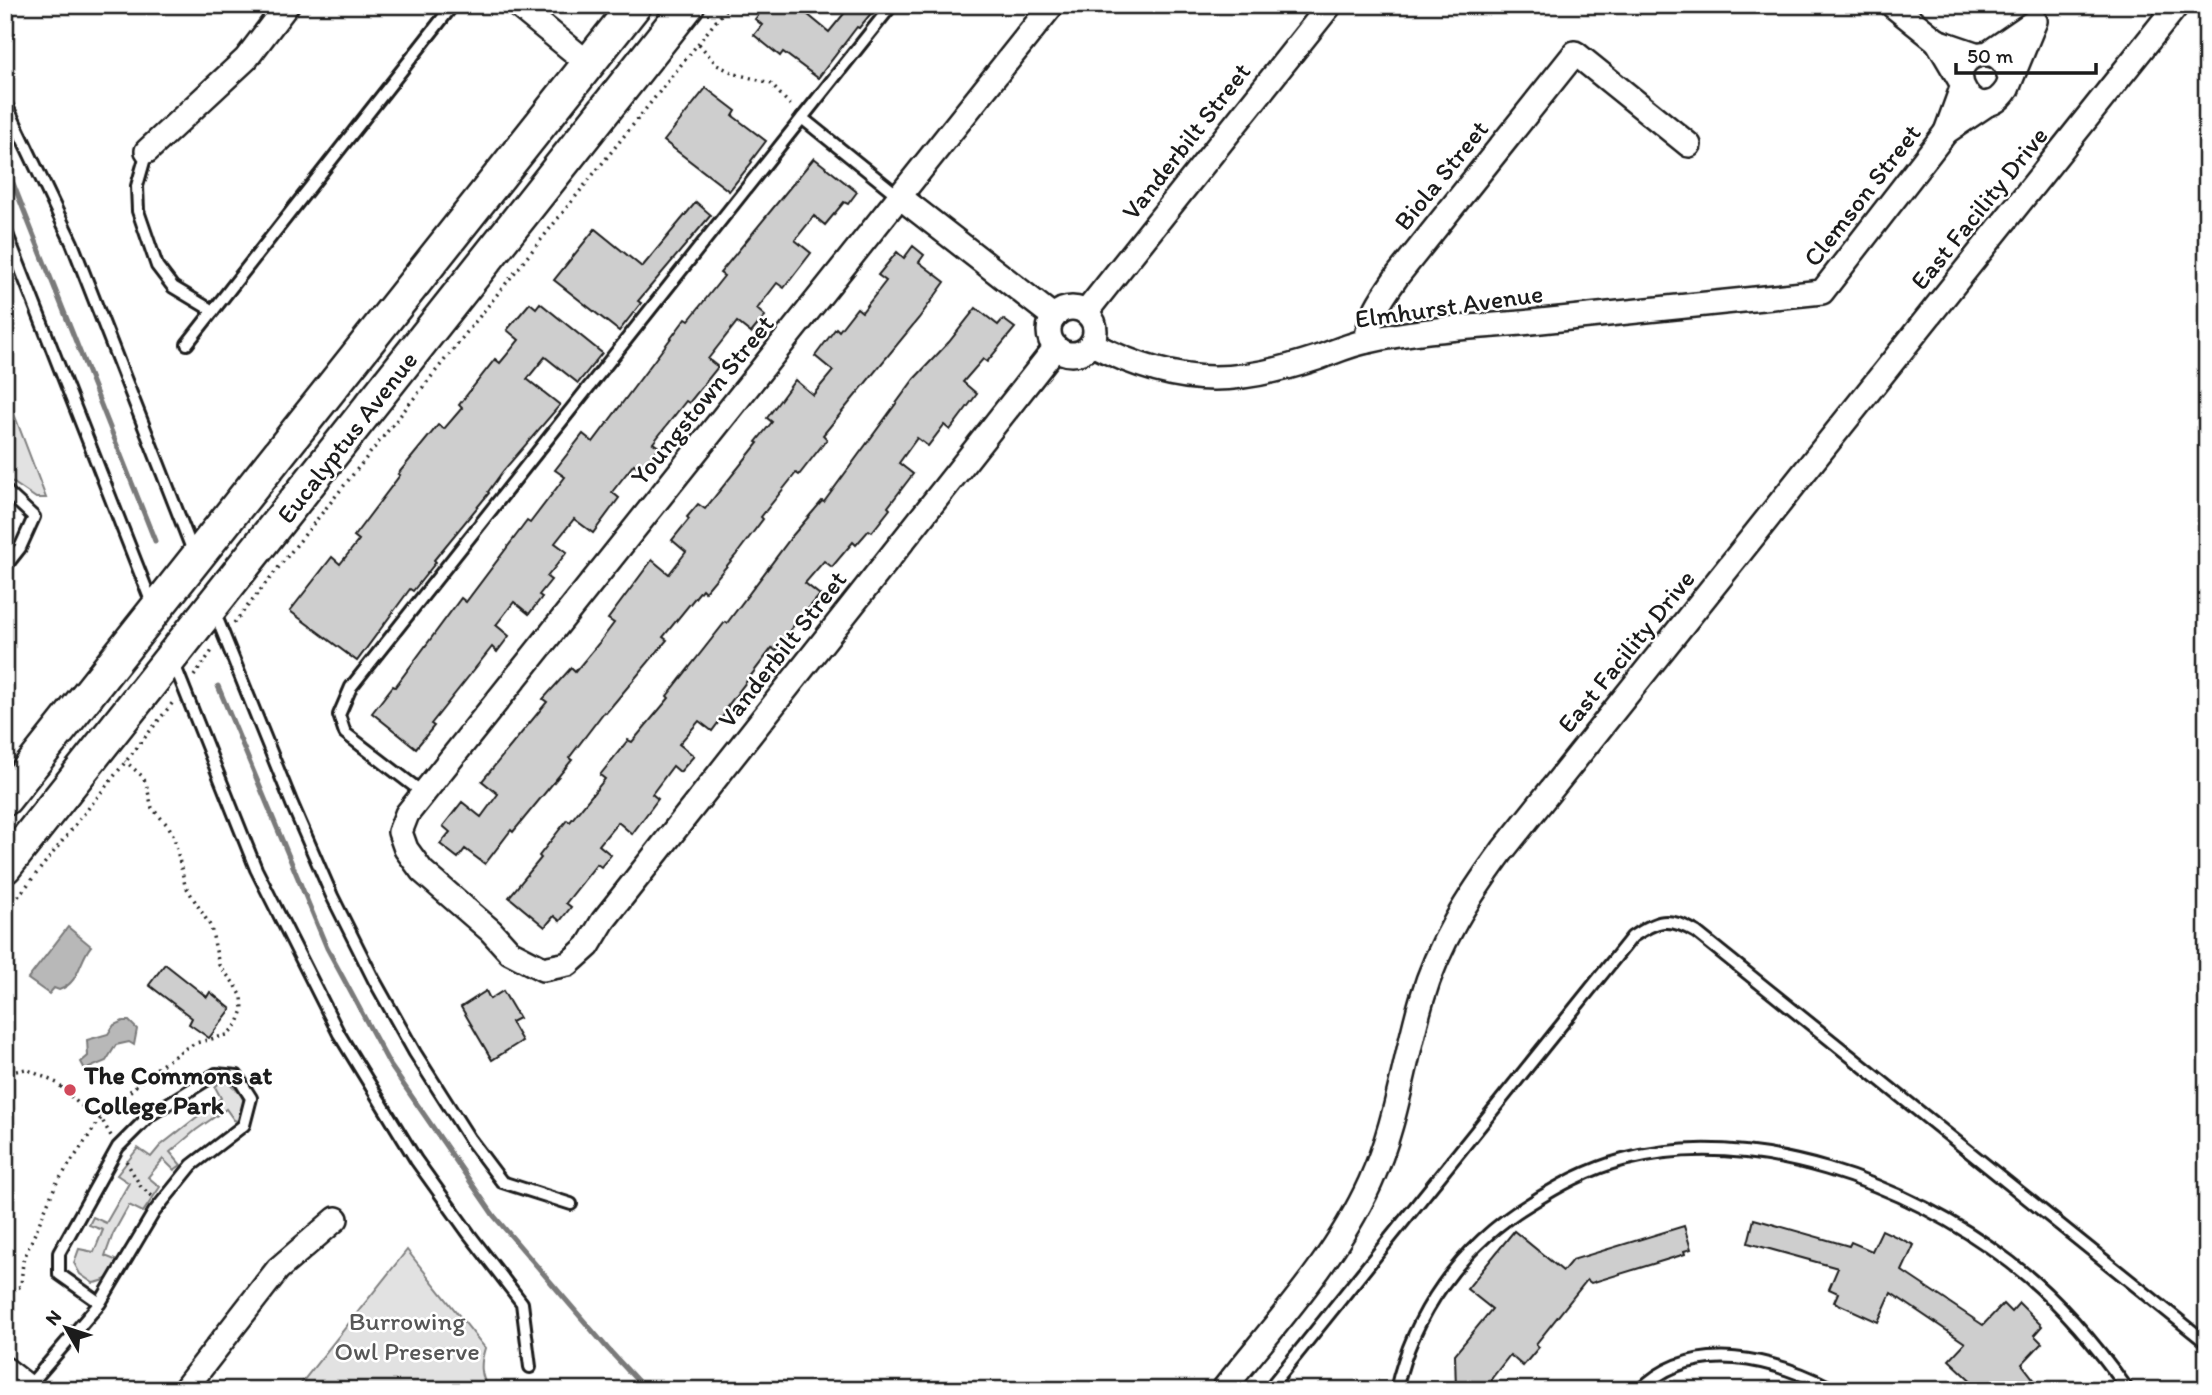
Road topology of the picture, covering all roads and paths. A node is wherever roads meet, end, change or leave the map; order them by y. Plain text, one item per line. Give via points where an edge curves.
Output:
1 (453, 5) edge
2 (517, 5) edge
3 (635, 5) edge
4 (688, 5) edge
5 (729, 5) edge
6 (892, 5) edge
7 (1052, 5) edge
8 (1330, 5) edge
9 (1892, 5) edge
10 (2177, 5) edge
11 (286, 6) edge
12 (2041, 13) edge
13 (1937, 41) junction
14 (698, 44) junction
15 (1982, 54) junction
16 (589, 64) junction
17 (2010, 81) junction
18 (1961, 84) junction
19 (5, 102) edge
20 (1989, 103) junction
21 (802, 118) junction
22 (1946, 132) junction
23 (1689, 145) dead end
24 (147, 151) joint
25 (900, 197) junction
26 (5, 229) edge
27 (1822, 292) joint
28 (213, 311) junction
29 (1086, 312) junction
30 (1054, 317) junction
31 (1366, 341) junction
32 (187, 344) dead end
33 (1092, 344) junction
34 (1055, 347) junction
35 (5, 491) edge
36 (196, 560) junction
37 (5, 567) edge
38 (155, 611) junction
39 (218, 621) junction
40 (172, 659) junction
41 (184, 688) junction
42 (125, 761) junction
43 (423, 793) junction
44 (5, 799) edge
45 (400, 832) joint
46 (5, 867) edge
47 (5, 913) edge
48 (16, 1071) dead end
49 (101, 1118) junction
50 (127, 1163) dead end
51 (154, 1197) dead end
52 (571, 1204) dead end
53 (337, 1219) dead end
54 (5, 1290) edge
55 (100, 1303) junction
56 (2207, 1343) edge
57 (530, 1367) dead end
58 (5, 1369) edge
59 (30, 1388) edge
60 (184, 1390) edge
61 (1223, 1390) edge
62 (1268, 1390) edge
63 (1396, 1390) edge
64 (1640, 1390) edge
65 (1835, 1390) edge
66 (2128, 1390) edge

1 - 28 lane
2 - 16 street
3 - 16 street, Eucalyptus Avenue
4 - 39 street, Eucalyptus Avenue
5 - 14 path
6 - 21 lane
7 - 25 street, Youngstown Street
8 - 29 street, Vanderbilt Street
9 - 13 street
10 - 61 street, East Facility Drive via 1472,893 1443,945 1422,998 1391,1128 1370,1182 1319,1269
11 - 24 street via 246,59
12 - 15 street
12 - 17 street
13 - 15 street
13 - 18 street
14 - 21 path via 717,65 770,83
14 - 39 path
15 - 17 street via 2001,60
15 - 18 street via 1965,64
16 - 36 street, Eucalyptus Avenue
17 - 20 street via 2003,96
18 - 20 street via 1973,100
18 - 22 street, Clemson Street
19 - 36 lane via 72,243
20 - 22 street, Clemson Street
21 - 25 lane
21 - 43 lane via 351,687 339,715 345,733
22 - 27 street, Clemson Street
23 - 31 street, Biola Street via 1575,53 1398,275 1377,304
24 - 28 lane via 137,186 138,211 157,266 173,287
25 - 30 street
25 - 43 street, Youngstown Street
26 - 38 lane
27 - 31 street, Elmhurst Avenue
28 - 32 lane
29 - 30 street via 1067,308
29 - 33 street via 1095,326
30 - 34 street via 1049,334
31 - 33 street, Elmhurst Avenue via 1270,372 1213,378 1156,370
33 - 34 street via 1073,354
34 - 45 street, Vanderbilt Street via 603,921 588,946 568,964 543,969 510,952 422,871
35 - 37 lane via 34,517
36 - 38 street, Eucalyptus Avenue
38 - 44 street, Eucalyptus Avenue
39 - 40 street, Eucalyptus Avenue
39 - 41 path
39 - 52 lane via 332,895 374,980 443,1099 502,1182
40 - 41 lane
40 - 46 street, Eucalyptus Avenue
41 - 42 path
41 - 57 lane via 256,869 339,1034 416,1160 522,1303
42 - 47 path
42 - 49 path via 142,776 152,808 174,837 185,885 211,927 219,965 242,997 243,1010 227,1035 186,1048 150,1073
43 - 45 street, Youngstown Street
48 - 49 path via 26,1069 57,1083
49 - 54 path via 56,1184 23,1261 21,1286
50 - 51 path via 141,1187
53 - 60 street via 278,1269
55 - 55 lane via 154,1212 192,1165 244,1125 251,1098 237,1076 216,1074 150,1115 118,1147 59,1253 59,1274
55 - 59 lane
56 - 62 lane via 1696,932 1665,921 1632,937
58 - 59 street
63 - 66 lane via 1406,1356 1436,1293 1471,1251 1511,1215 1572,1179 1623,1160 1715,1150 1767,1156 1856,1178 1957,1225 2051,1297 2103,1354
64 - 65 lane via 1667,1371 1718,1356 1781,1367

